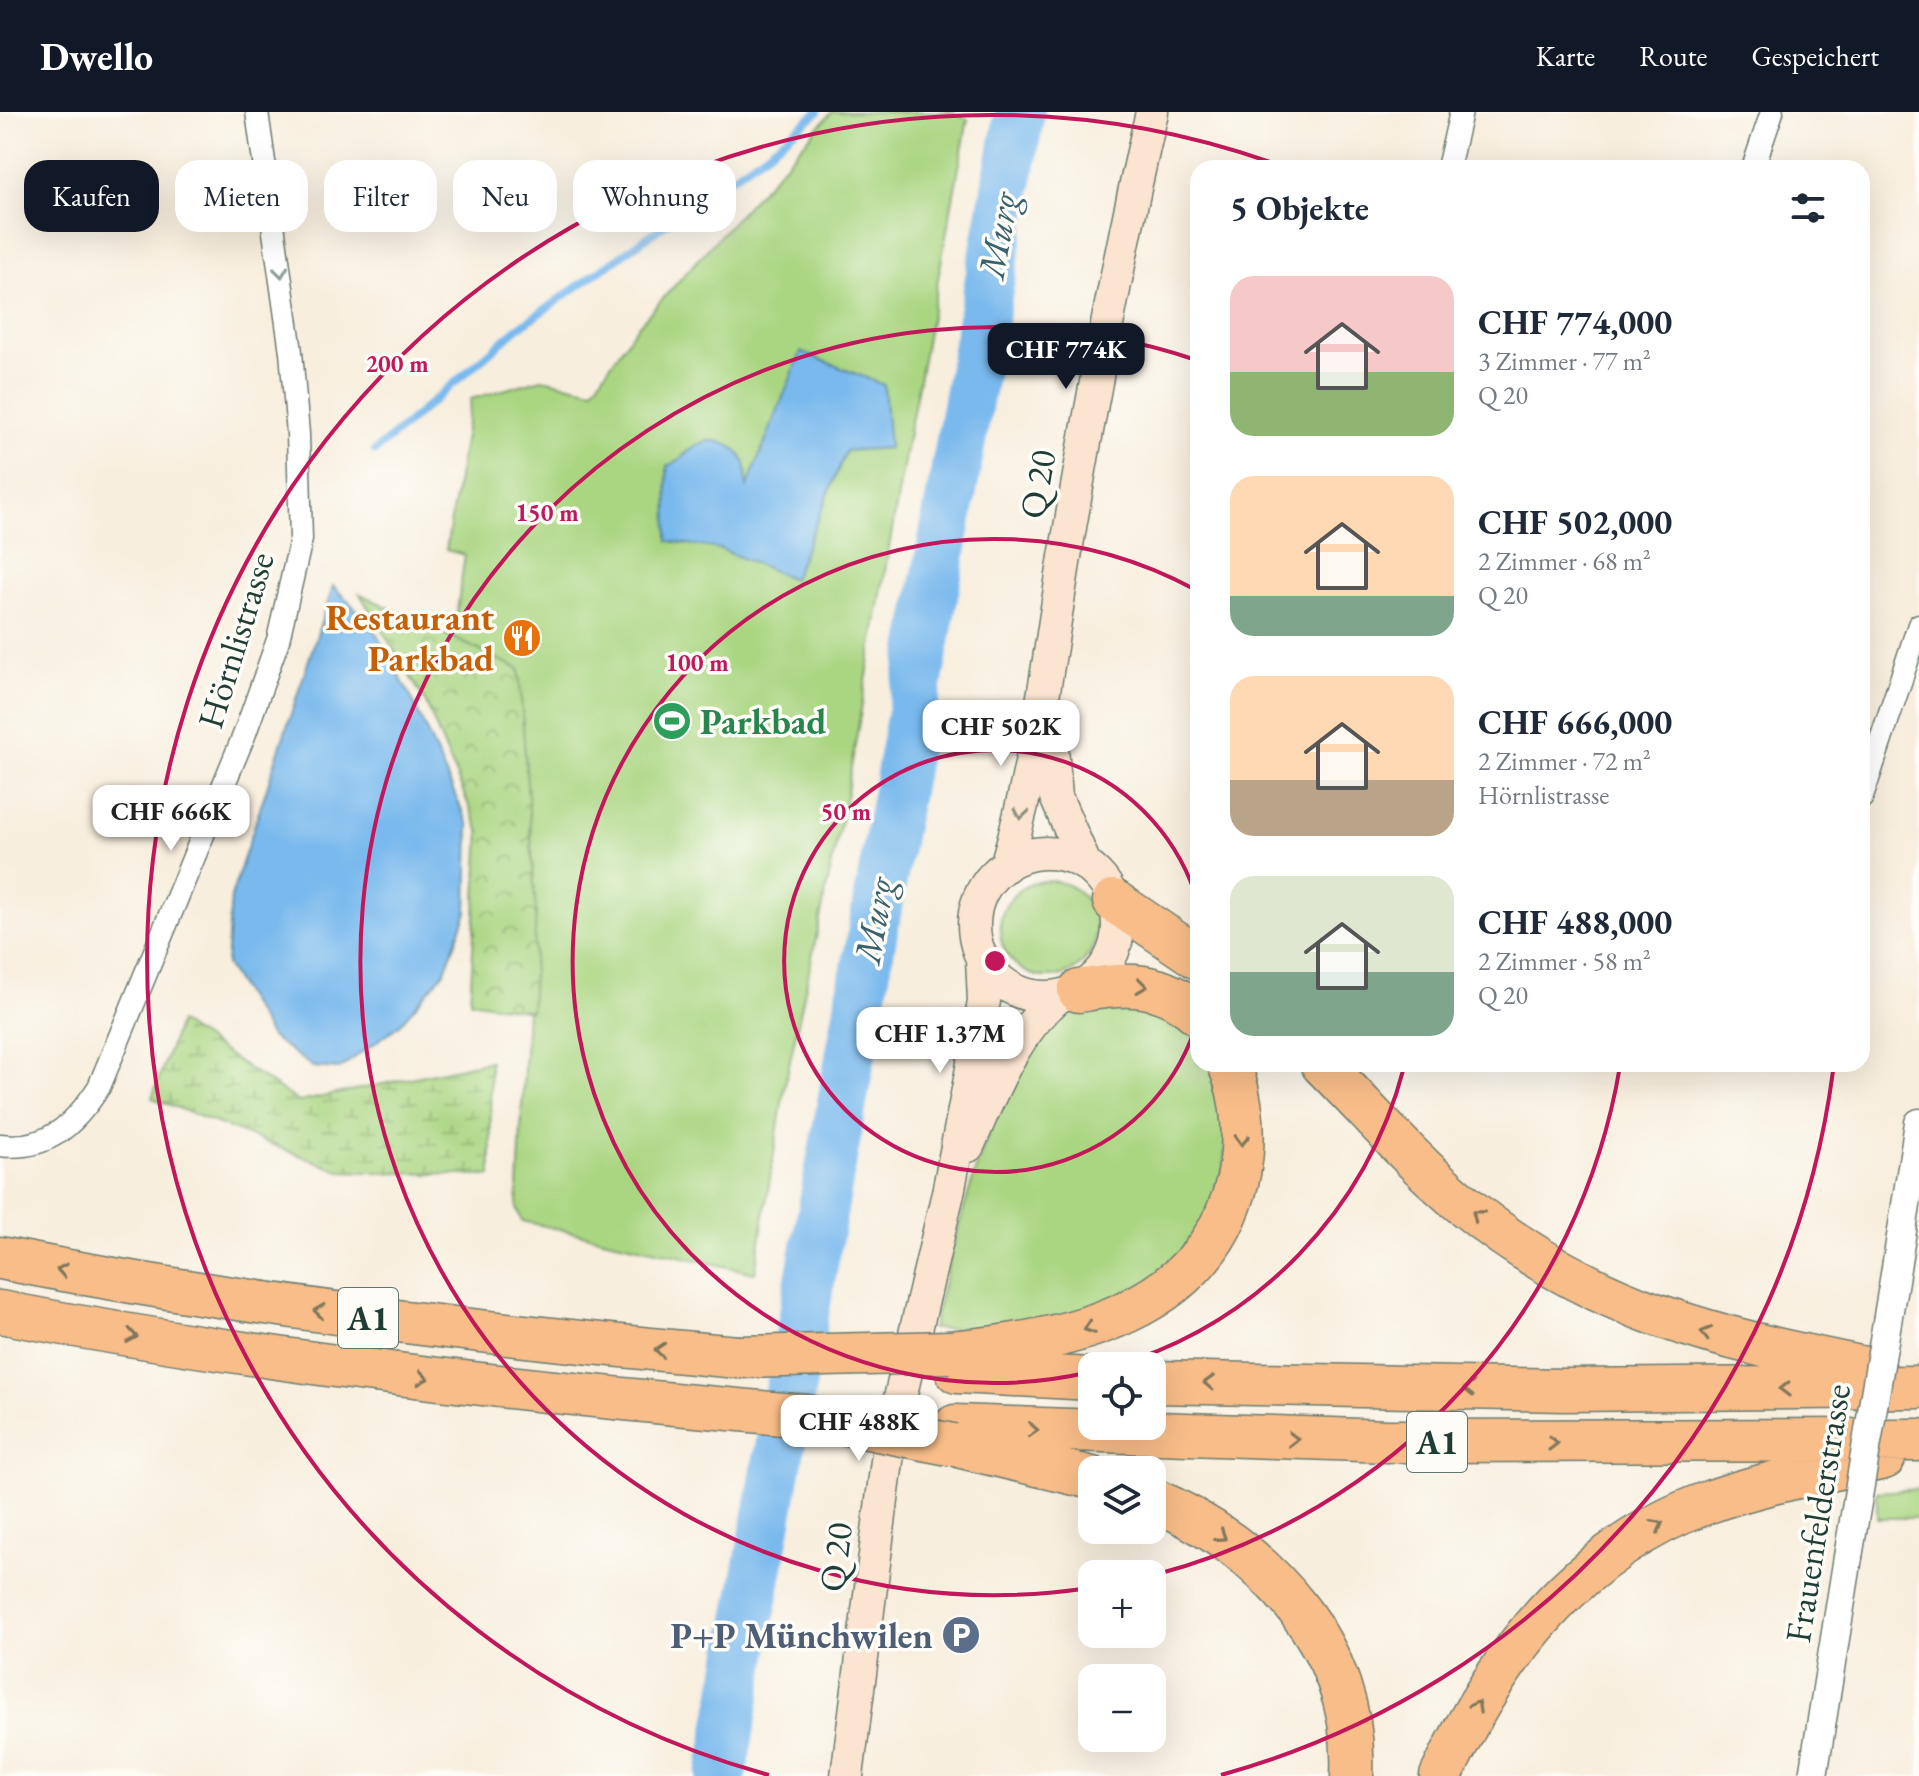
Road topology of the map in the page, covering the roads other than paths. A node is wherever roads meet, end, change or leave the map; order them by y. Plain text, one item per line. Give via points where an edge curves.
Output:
1 (257, 112) edge
2 (1152, 112) edge
3 (1461, 112) edge
4 (1772, 112) edge
5 (1450, 160) edge
6 (1756, 160) edge
7 (1919, 625) edge
8 (1047, 683) junction
9 (1870, 773) edge
10 (1085, 864) junction
11 (1006, 866) junction
12 (1114, 901) junction
13 (1190, 953) edge
14 (982, 959) junction
15 (1068, 994) junction
16 (1190, 1008) edge
17 (1231, 1072) edge
18 (1330, 1072) edge
19 (1919, 1123) edge
20 (0, 1145) edge
21 (948, 1193) junction
22 (0, 1258) edge
23 (0, 1312) edge
24 (948, 1362) junction
25 (1078, 1377) edge
26 (1919, 1379) edge
27 (1166, 1382) edge
28 (1919, 1387) edge
29 (954, 1435) junction
30 (1919, 1440) edge
31 (1919, 1450) edge
32 (1078, 1474) edge
33 (1166, 1507) edge
34 (852, 1766) edge
35 (1352, 1776) edge
36 (1441, 1776) edge
37 (1813, 1776) edge

1 -> 20 street, Hörnlistrasse via 298,434 301,539 278,640 99,1087 80,1118 56,1136 33,1144
2 - 8 main road, Q 20 via 1117,269
3 - 5 street
4 - 6 street
7 - 9 street
8 - 10 main road, Q 20 via 1056,797
8 -> 11 main road, Q 20
10 - 11 main road via 1043,853
10 - 12 main road, Q 20
11 - 14 main road, Q 20 via 977,903 975,934
12 - 13 highway
12 - 15 main road, Q 20 via 1118,936 1113,954 1096,979
14 - 15 main road via 1012,989 1039,997
14 - 21 main road, Q 20 via 982,1015
15 -> 16 highway via 1144,985 1171,993
15 - 21 main road, Q 20 via 1033,1020 1015,1046
17 -> 24 highway, A1 via 1243,1122 1239,1171 1225,1217 1191,1266 1142,1305 1093,1327
26 -> 18 highway via 1712,1335 1642,1312 1582,1284 1466,1206
19 - 37 street, Frauenfelderstrasse, bridge
21 - 34 main road, Q 20 via 889,1445
24 -> 22 highway, A1, bridge via 738,1357 551,1339 333,1313
23 -> 29 highway, A1, bridge via 331,1366
24 - 25 highway, A1
28 -> 27 highway, A1 via 1519,1390
29 -> 30 highway, A1
29 - 32 highway, A1
36 -> 31 highway via 1474,1710 1515,1647 1541,1614 1604,1558 1650,1529 1715,1500
33 -> 35 highway via 1229,1541 1294,1601 1324,1649 1340,1688

